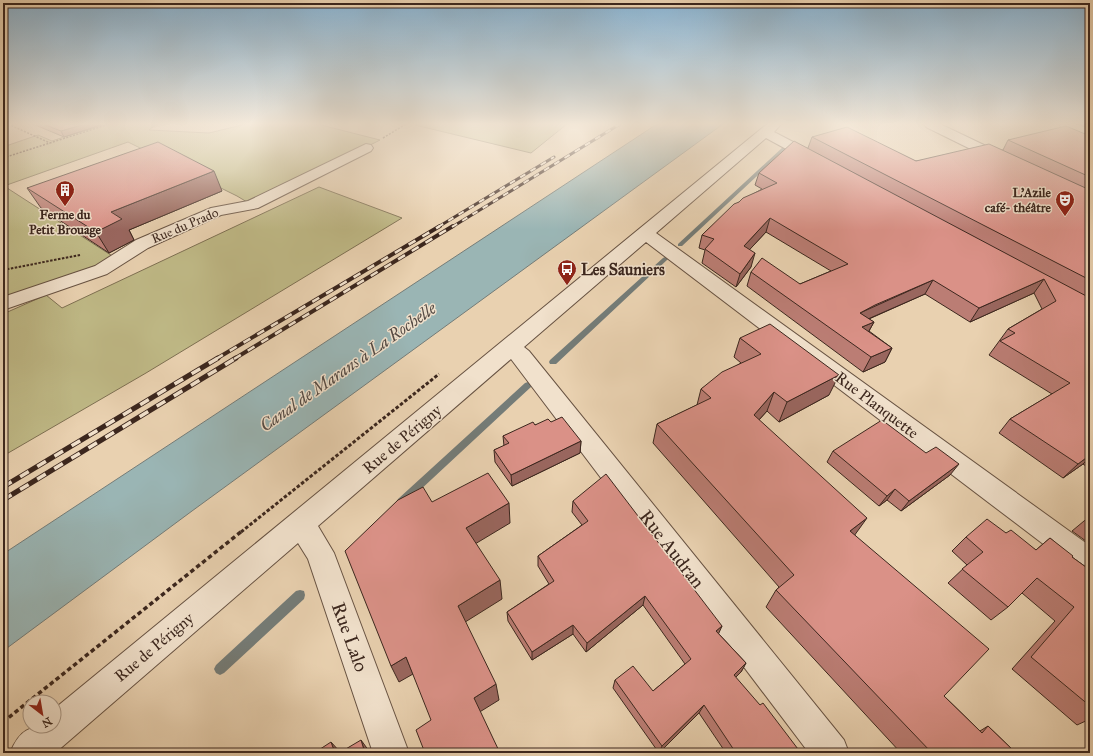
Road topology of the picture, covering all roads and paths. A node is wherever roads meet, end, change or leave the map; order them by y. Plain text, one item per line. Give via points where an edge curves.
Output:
1 (343, 159) edge
2 (733, 159) edge
3 (817, 159) edge
4 (1003, 159) edge
5 (1013, 164) edge
6 (827, 166) edge
7 (644, 234) junction
8 (3, 304) edge
9 (511, 348) junction
10 (442, 371) dead end
11 (301, 524) junction
12 (1090, 563) edge
13 (3, 722) edge
14 (28, 753) edge
15 (391, 753) edge
16 (831, 753) edge

1 - 8 street, Rue du Prado via 252,205 217,211 142,244 101,270
2 - 7 street, Rue de Périgny
3 - 6 street
4 - 5 street
7 - 9 street, Rue de Périgny
7 - 12 street, Rue Planquette
9 - 11 street, Rue de Périgny
9 - 16 street, Rue Audran via 522,356
10 - 13 path
11 - 14 street, Rue de Périgny
11 - 15 street, Rue Lalo via 320,553

